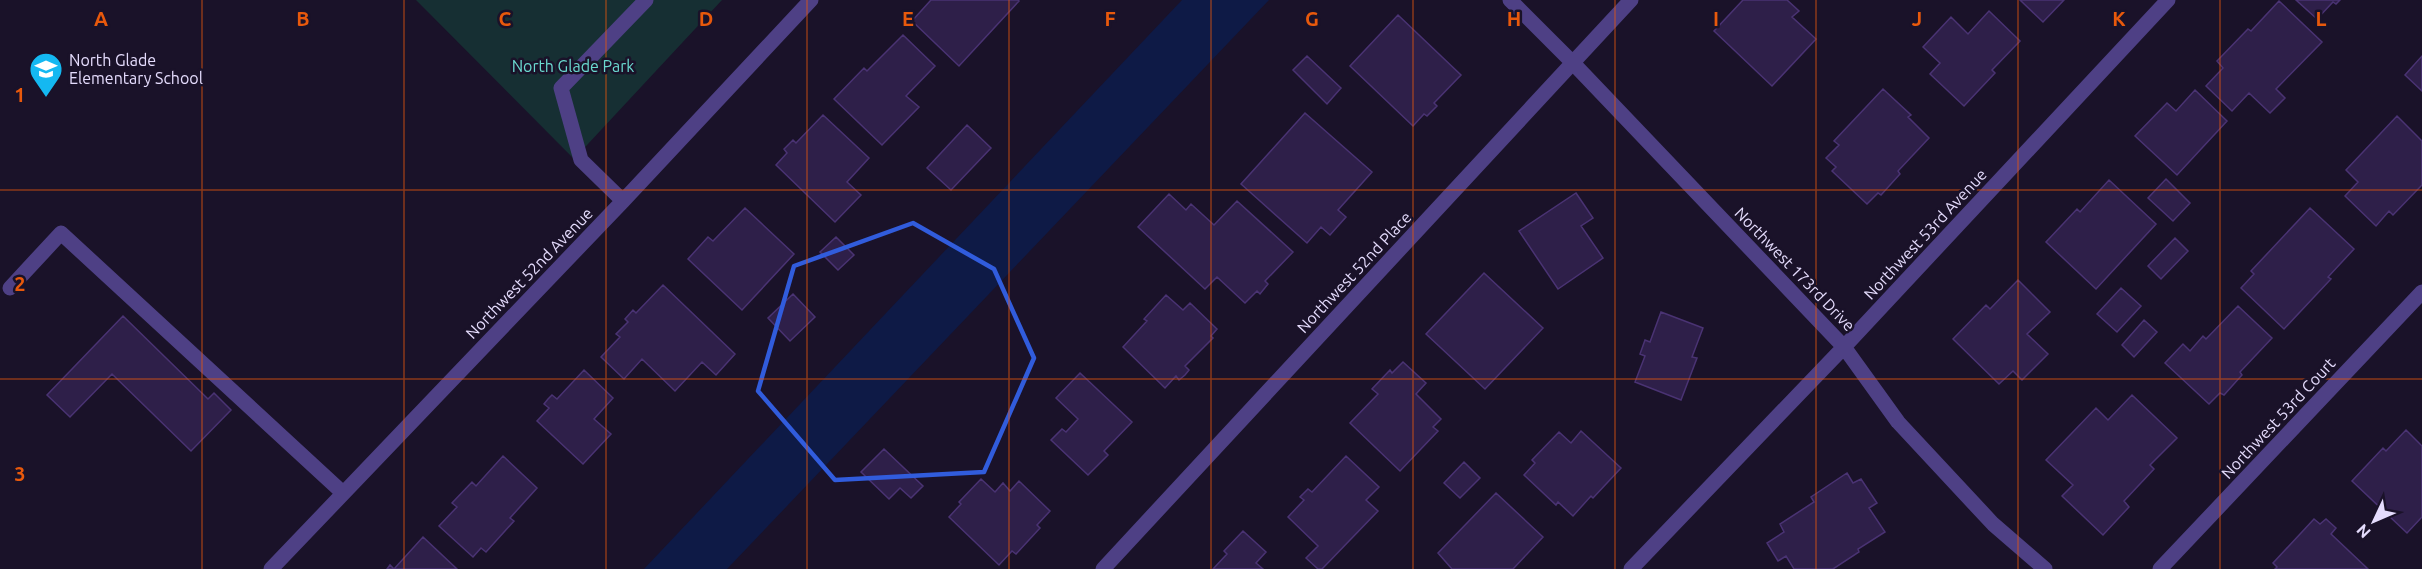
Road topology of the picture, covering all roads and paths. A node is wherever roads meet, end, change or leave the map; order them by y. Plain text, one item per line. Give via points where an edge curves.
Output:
1 (646, 0) edge
2 (811, 0) edge
3 (1510, 0) edge
4 (1631, 0) edge
5 (2168, 0) edge
6 (1572, 62) junction
7 (623, 201) junction
8 (10, 288) dead end
9 (2422, 291) edge
10 (1844, 347) junction
11 (343, 494) junction
12 (272, 569) edge
13 (1103, 569) edge
14 (1632, 569) edge
15 (2045, 569) edge
16 (2160, 569) edge

1 - 7 street via 561,88 581,160
2 - 7 street, Northwest 52nd Avenue
3 - 6 street, Northwest 173rd Drive
4 - 6 street, Northwest 52nd Place
5 - 10 street, Northwest 53rd Avenue
6 - 10 street, Northwest 173rd Drive
6 - 13 street, Northwest 52nd Place
7 - 11 street, Northwest 52nd Avenue
8 - 11 street via 62,233
9 - 16 street, Northwest 53rd Court
10 - 14 street, Northwest 53rd Avenue
10 - 15 street, Northwest 173rd Drive via 1899,422 1993,524
11 - 12 street, Northwest 52nd Avenue

